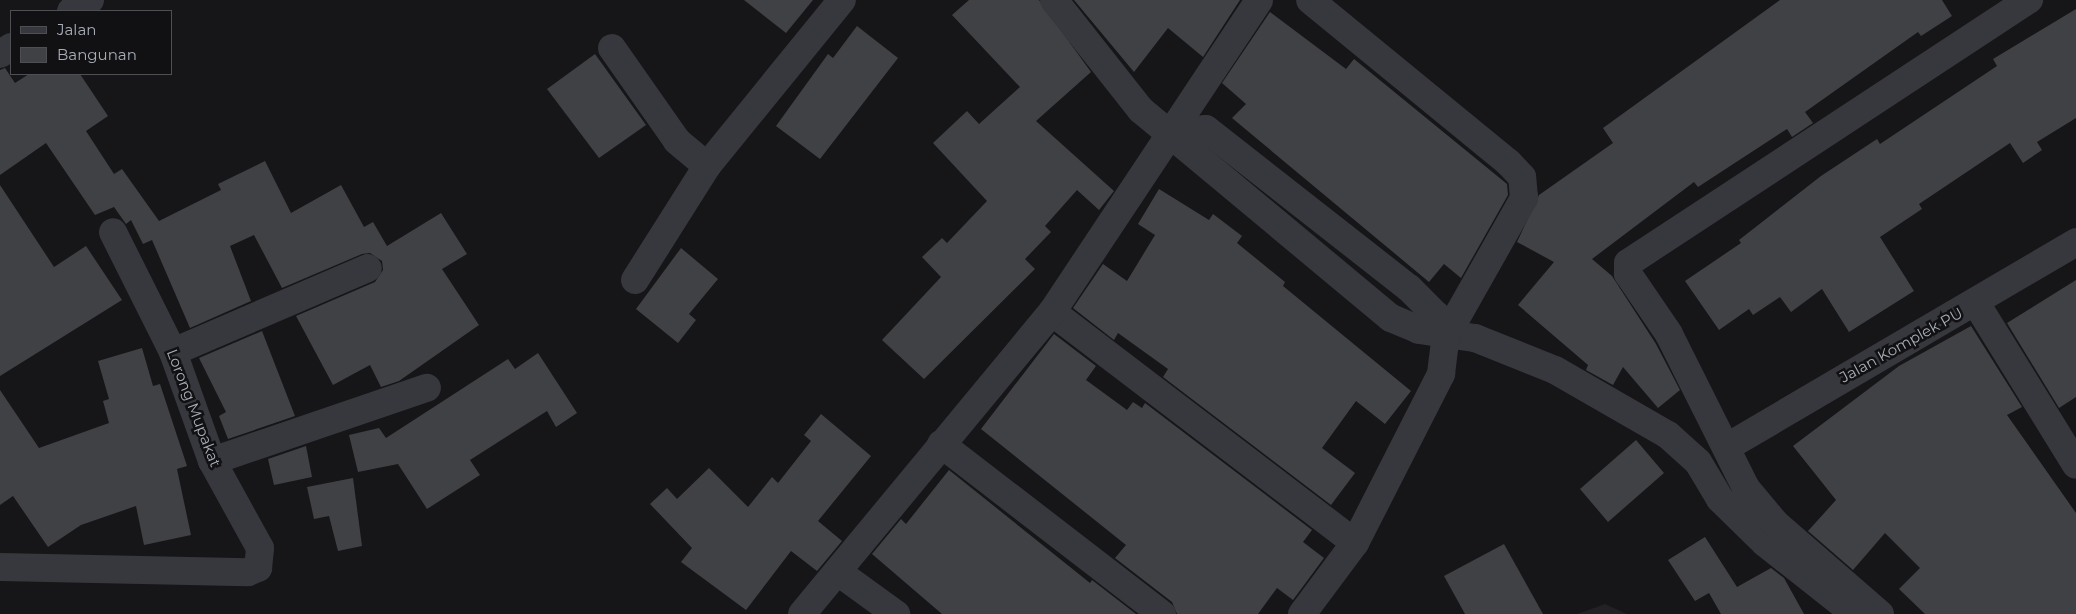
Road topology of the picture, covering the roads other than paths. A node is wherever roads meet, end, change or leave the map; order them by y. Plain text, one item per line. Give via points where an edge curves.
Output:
1 (90, 0) edge
2 (842, 0) edge
3 (1054, 0) edge
4 (1259, 0) edge
5 (1310, 0) edge
6 (2029, 0) edge
7 (73, 10) edge
8 (612, 48) dead end
9 (1170, 131) junction
10 (707, 166) junction
11 (113, 232) dead end
12 (2076, 242) edge
13 (368, 268) dead end
14 (634, 280) dead end
15 (1976, 303) junction
16 (1052, 312) junction
17 (1446, 336) junction
18 (172, 352) junction
19 (427, 388) dead end
20 (941, 444) junction
21 (1727, 447) junction
22 (212, 461) junction
23 (2076, 465) edge
24 (1355, 543) junction
25 (0, 567) edge
26 (838, 572) junction
27 (802, 614) edge
28 (896, 614) edge
29 (1162, 614) edge
30 (1302, 614) edge
31 (1855, 614) edge
32 (1880, 614) edge

1 - 7 street
2 - 10 street
3 - 9 street via 1141,110
4 - 9 street
5 - 17 street via 1522,177 1524,198
6 - 21 street via 1628,263 1628,274 1669,334
8 - 10 street via 677,140
9 - 16 street
9 - 17 street via 1206,129 1409,288 1436,315
10 - 14 street
11 - 18 street, Lorong Mupakat
12 - 15 street, Jalan Komplek PU
13 - 18 street
15 - 21 street, Jalan Komplek PU
15 - 23 street
16 - 20 street
16 - 24 street
17 - 24 street via 1440,374
17 - 31 street via 1475,338 1555,370 1668,435 1698,462 1720,499 1765,543
18 - 22 street, Lorong Mupakat
19 - 22 street
20 - 26 street
20 - 29 street
21 - 32 street via 1746,488 1776,524
22 - 25 street, Lorong Mupakat via 260,548 258,568 248,572
24 - 30 street
26 - 27 street
26 - 28 street

